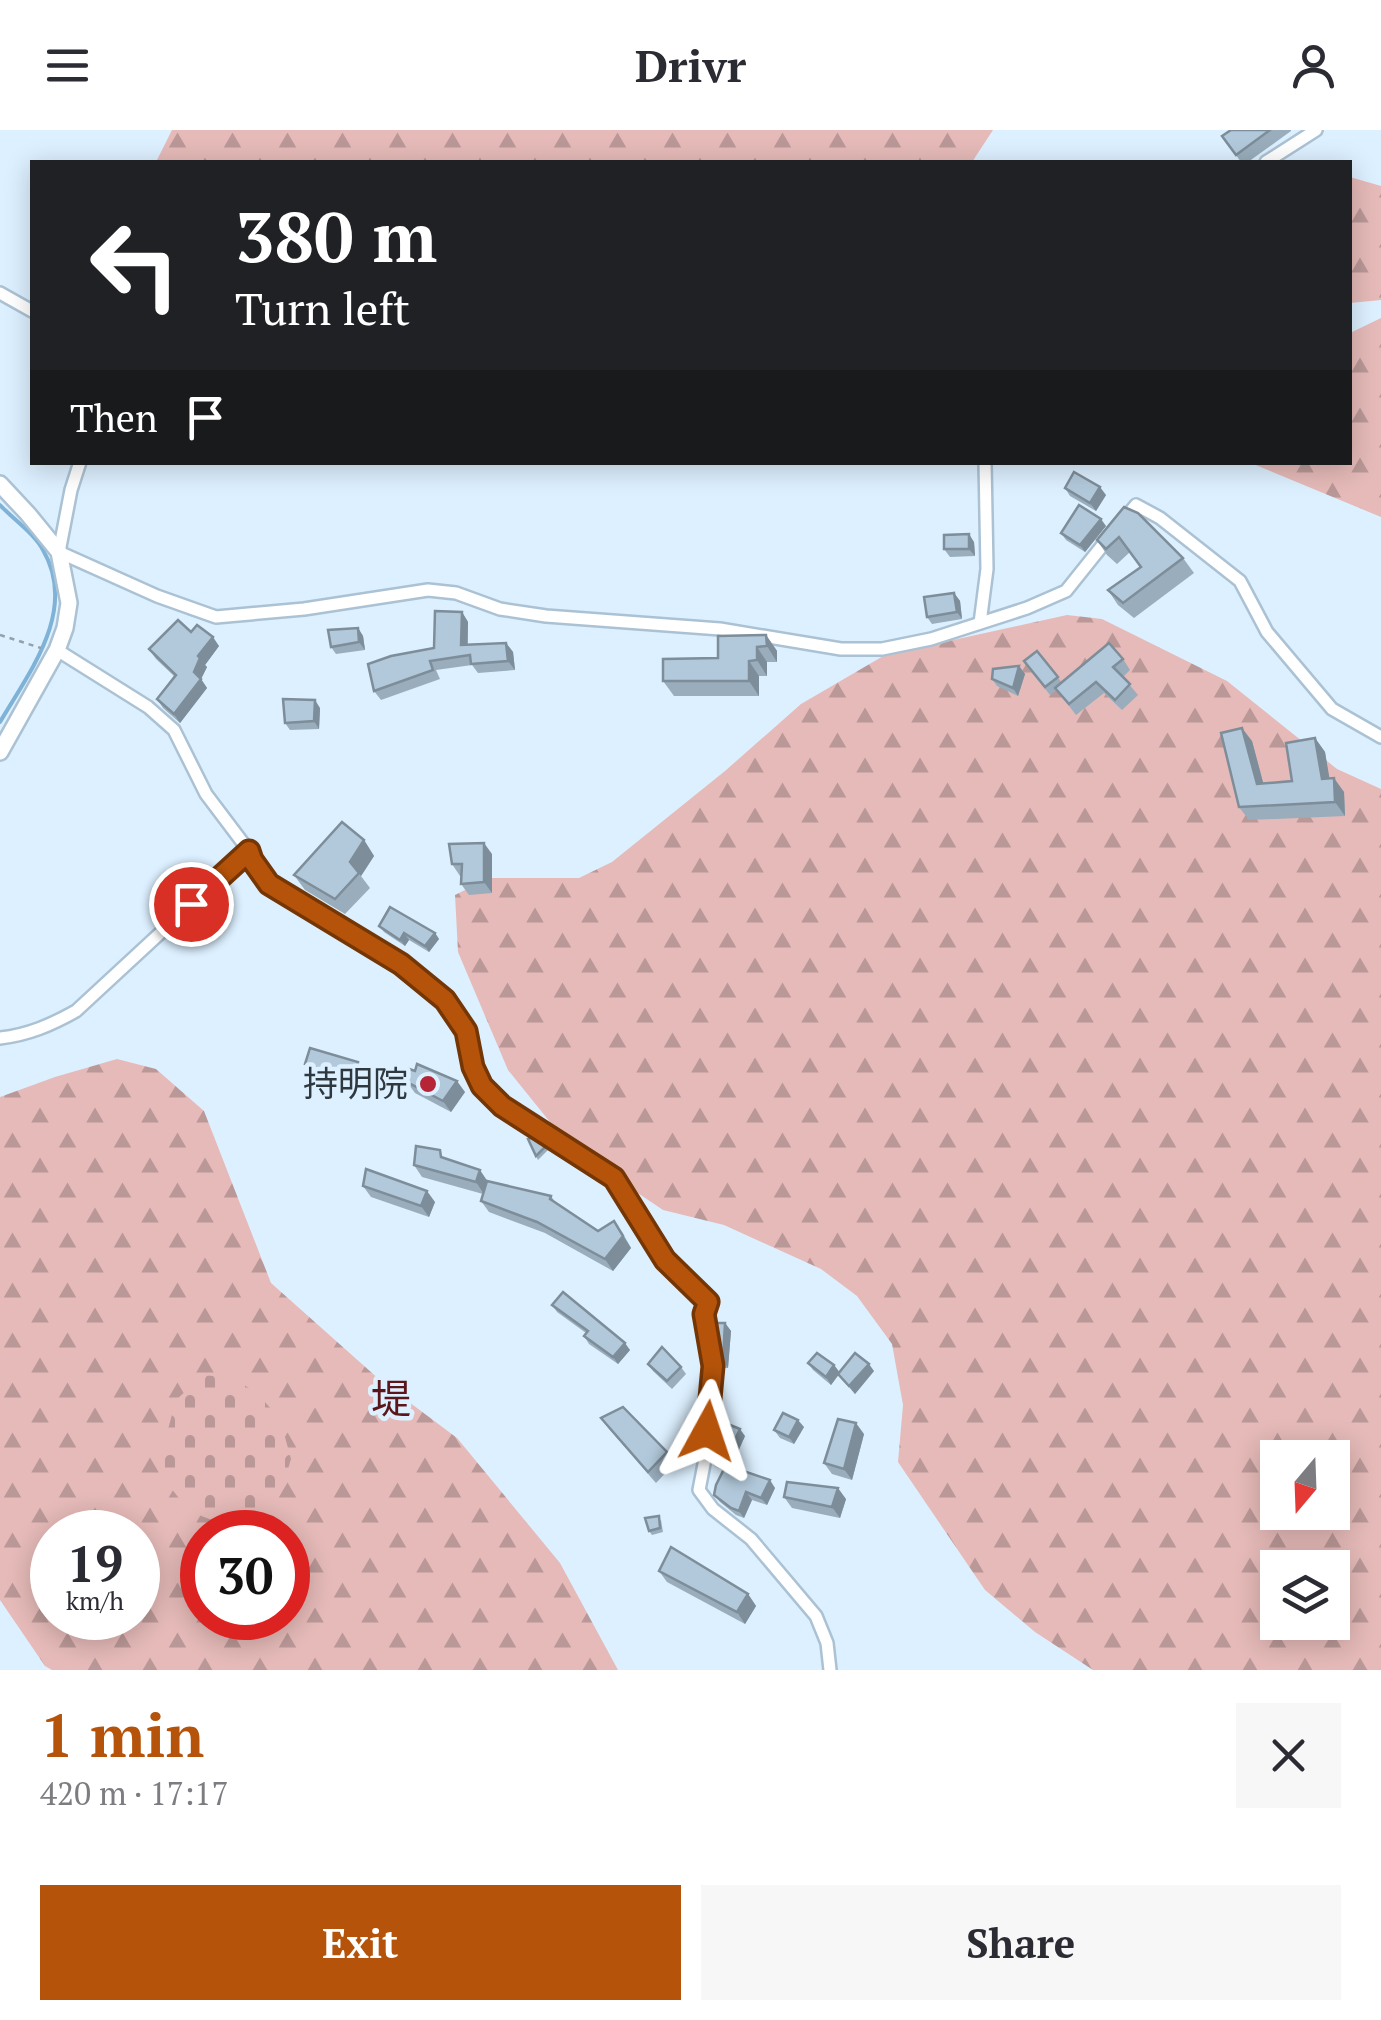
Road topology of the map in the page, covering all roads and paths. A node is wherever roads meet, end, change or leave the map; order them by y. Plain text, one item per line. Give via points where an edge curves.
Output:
1 (1316, 130) edge
2 (1269, 160) edge
3 (0, 292) edge
4 (30, 311) edge
5 (79, 465) edge
6 (986, 465) edge
7 (0, 484) edge
8 (59, 552) junction
9 (980, 623) junction
10 (0, 635) edge
11 (40, 647) dead end
12 (57, 650) junction
13 (1381, 737) edge
14 (0, 752) edge
15 (249, 851) junction
16 (0, 1038) edge
17 (830, 1670) edge

1 - 2 street
3 - 4 street
5 - 8 street
6 - 9 street
7 - 8 street
8 - 9 street via 216,617 428,590 546,616 720,628 841,650 882,649
8 - 12 street via 69,604
9 - 13 street via 1066,591 1136,505 1240,581 1267,632 1332,708
10 - 11 path
12 - 14 street
12 - 15 street via 148,706 174,730 206,794
15 - 16 street via 76,1011 22,1036
15 - 17 street via 269,884 401,964 445,1000 466,1031 482,1086 614,1178 665,1260 708,1302 713,1366 699,1490 816,1616

